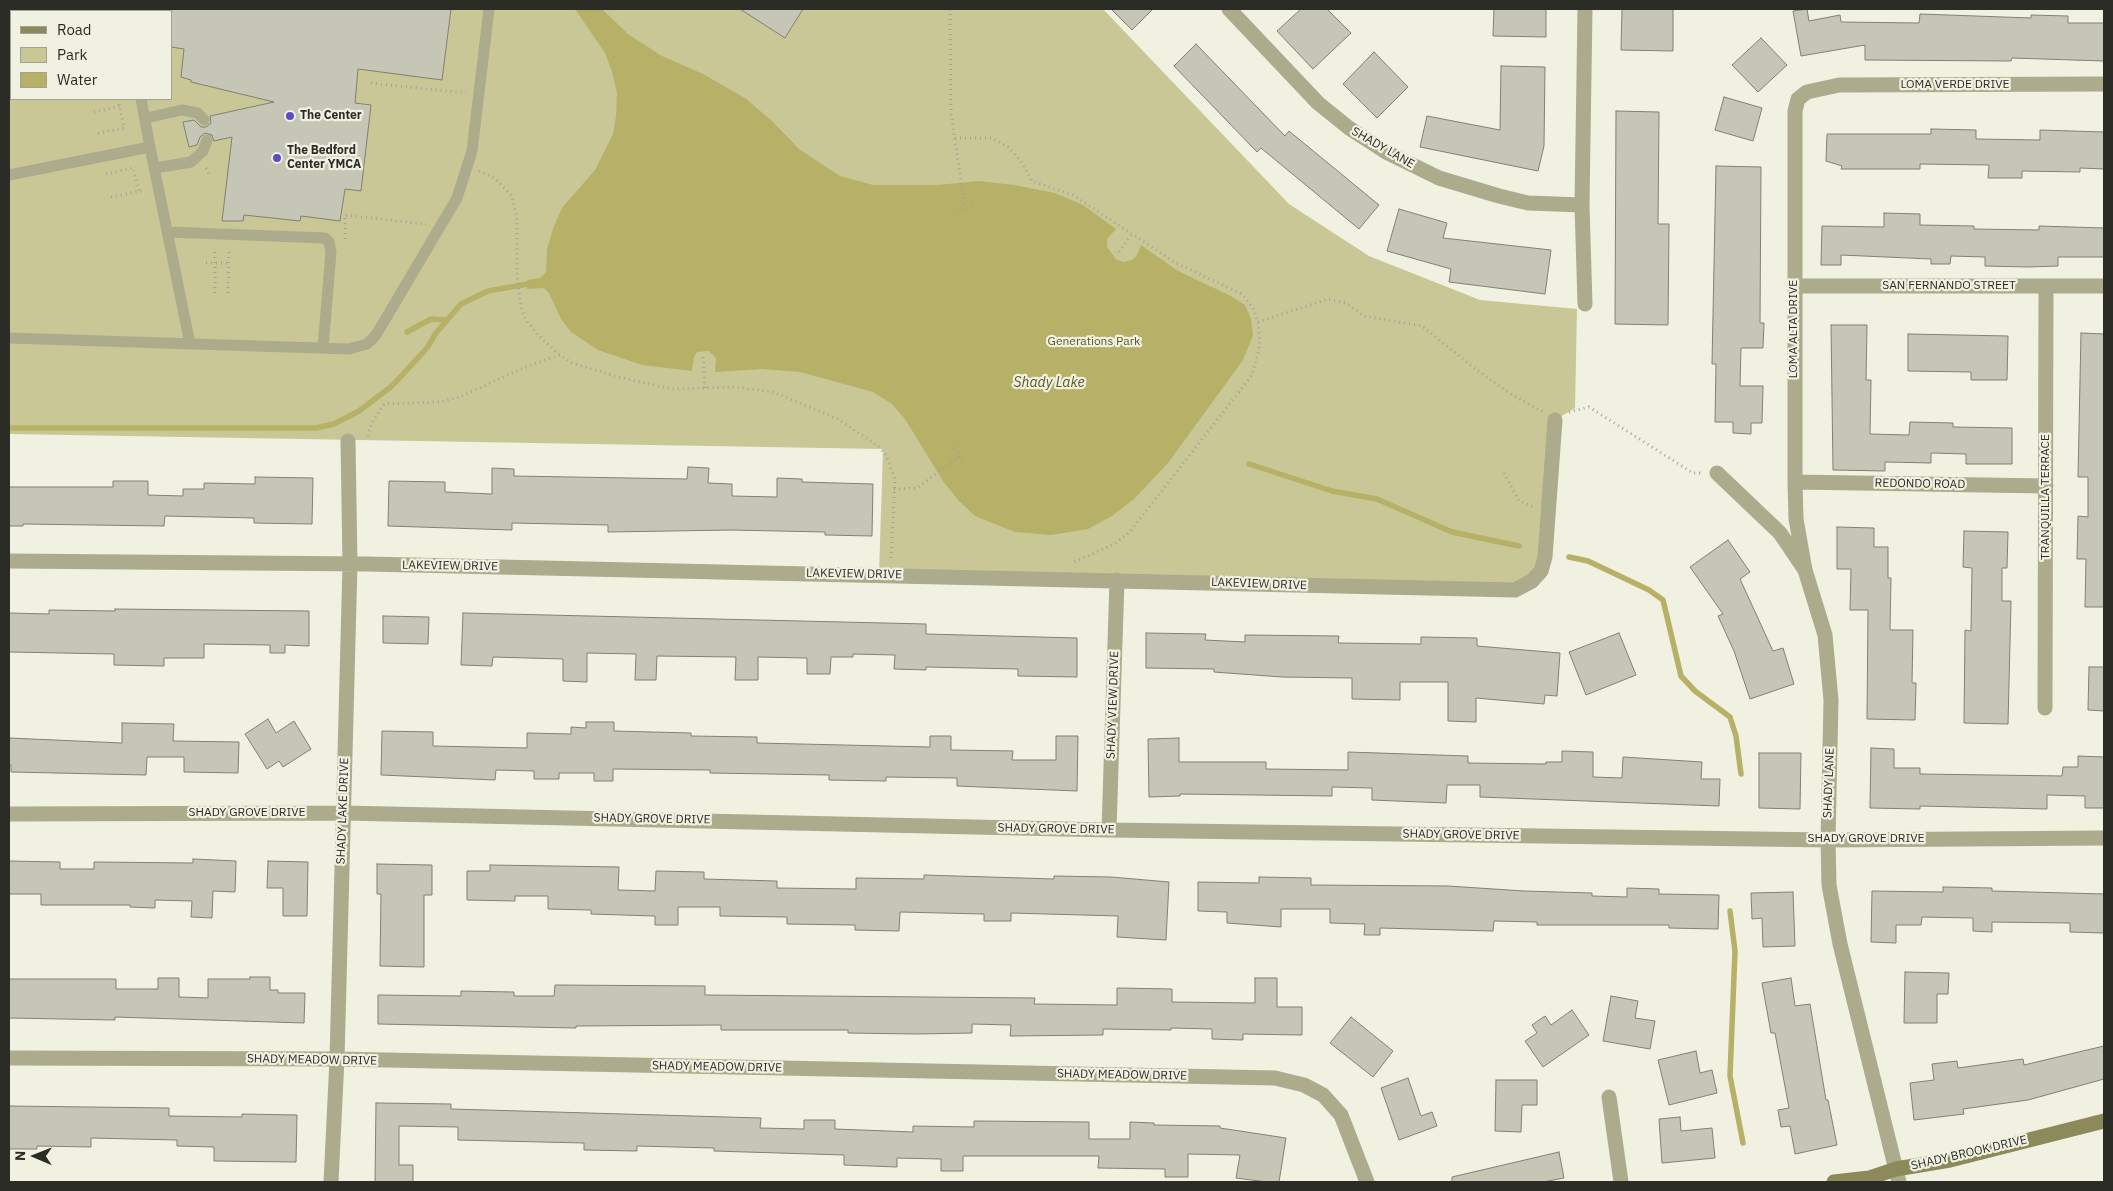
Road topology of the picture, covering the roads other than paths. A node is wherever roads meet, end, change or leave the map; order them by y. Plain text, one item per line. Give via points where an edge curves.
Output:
1 (490, 9) edge
2 (1229, 9) edge
3 (1585, 9) edge
4 (2104, 84) edge
5 (1807, 92) joint
6 (141, 100) edge
7 (146, 118) junction
8 (204, 120) dead end
9 (207, 140) dead end
10 (150, 147) junction
11 (155, 168) junction
12 (9, 175) edge
13 (1582, 205) junction
14 (168, 232) junction
15 (1794, 286) junction
16 (2046, 286) junction
17 (2104, 286) edge
18 (1585, 304) dead end
19 (9, 338) edge
20 (190, 344) junction
21 (323, 348) junction
22 (1555, 420) road end
23 (348, 441) dead end
24 (1717, 473) road end
25 (1794, 482) junction
26 (2046, 486) junction
27 (9, 561) edge
28 (350, 564) junction
29 (1805, 570) junction
30 (1117, 580) junction
31 (2046, 708) dead end
32 (343, 813) junction
33 (9, 814) edge
34 (1109, 830) junction
35 (2104, 838) edge
36 (1828, 840) junction
37 (9, 1058) edge
38 (336, 1059) junction
39 (1608, 1096) dead end
40 (2104, 1121) edge
41 (1897, 1176) edge
42 (331, 1182) edge
43 (1367, 1182) edge
44 (1621, 1182) edge
45 (1834, 1182) edge

1 - 21 lane via 472,151 458,198 376,335 360,348
2 - 13 street, SHADY LANE via 1318,103 1386,152 1439,178 1499,196 1528,202
3 - 13 street
4 - 5 street, LOMA VERDE DRIVE via 1839,85
5 - 15 street, LOMA ALTA DRIVE via 1798,99 1795,112
6 - 7 lane
7 - 8 lane via 182,110 198,113
7 - 10 lane
9 - 11 lane via 199,158
10 - 11 lane
10 - 12 lane
11 - 14 lane
13 - 18 street
14 - 20 lane
14 - 21 lane via 318,236 329,242 329,294
15 - 16 street, SAN FERNANDO STREET
15 - 25 street, LOMA ALTA DRIVE
16 - 17 street, SAN FERNANDO STREET
16 - 26 street, TRANQUILLA TERRACE
19 - 20 lane
20 - 21 lane
22 - 30 street, LAKEVIEW DRIVE via 1542,571 1515,590
23 - 28 street, SHADY LAKE DRIVE
24 - 29 street, SHADY LANE via 1780,533
25 - 26 street, REDONDO ROAD
25 - 29 street, LOMA ALTA DRIVE via 1796,519
26 - 31 street, TRANQUILLA TERRACE
27 - 28 street, LAKEVIEW DRIVE
28 - 30 street, LAKEVIEW DRIVE
28 - 32 street, SHADY LAKE DRIVE
29 - 36 street, SHADY LANE via 1825,635 1831,700
30 - 34 street, SHADY VIEW DRIVE
32 - 33 street, SHADY GROVE DRIVE
32 - 34 street, SHADY GROVE DRIVE
32 - 38 street, SHADY LAKE DRIVE
34 - 36 street, SHADY GROVE DRIVE
35 - 36 street, SHADY GROVE DRIVE
36 - 41 street, SHADY LANE via 1829,886 1840,944
37 - 38 street, SHADY MEADOW DRIVE
38 - 42 street, SHADY LAKE DRIVE
38 - 43 street, SHADY MEADOW DRIVE via 1275,1078 1304,1085 1323,1095 1341,1114
39 - 44 street
40 - 41 street, SHADY BROOK DRIVE
41 - 45 street, SHADY BROOK DRIVE

